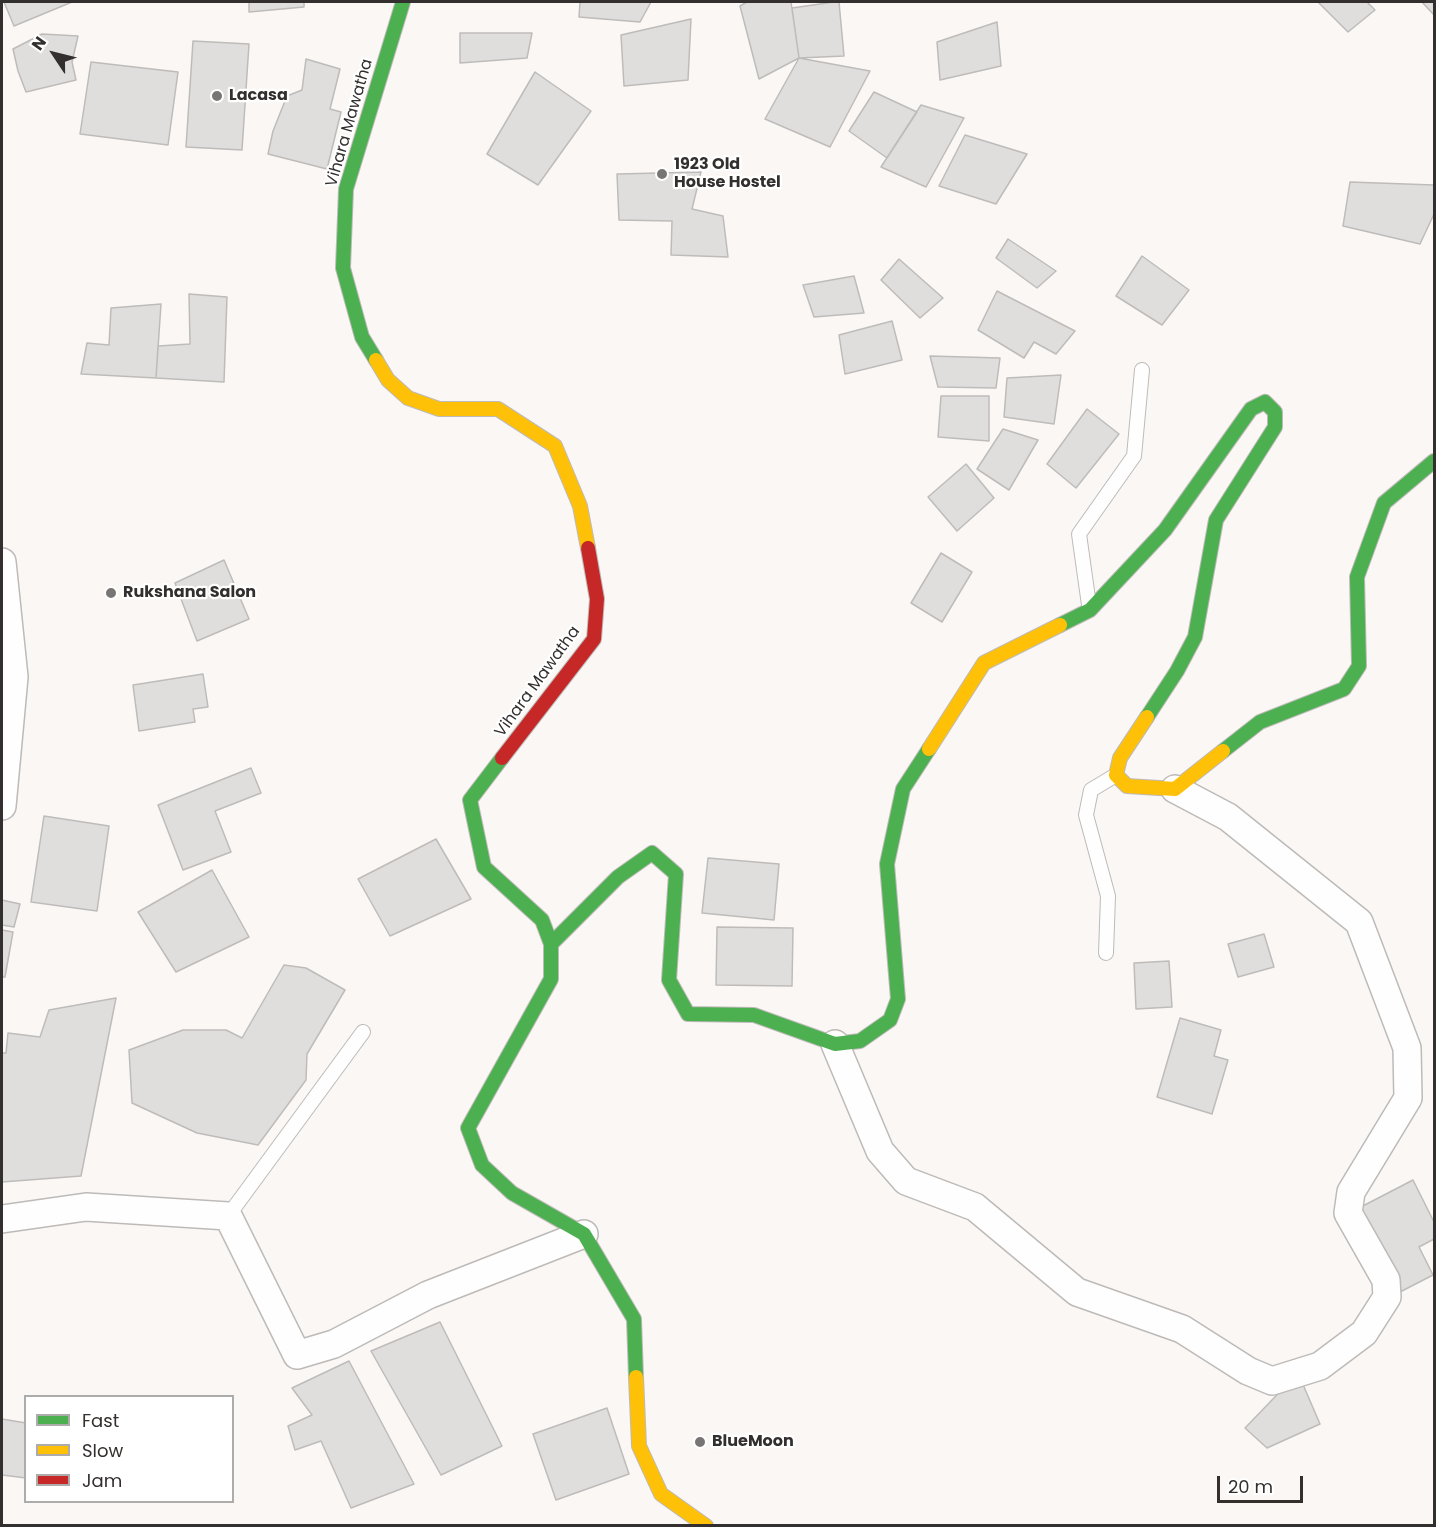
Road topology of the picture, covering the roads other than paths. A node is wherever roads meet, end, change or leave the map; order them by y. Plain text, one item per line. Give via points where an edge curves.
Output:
1 (403, 2) edge
2 (1142, 370) dead end
3 (1434, 461) edge
4 (2, 562) edge
5 (1090, 610) junction
6 (1116, 775) junction
7 (1175, 789) junction
8 (2, 806) edge
9 (551, 944) junction
10 (1106, 953) dead end
11 (363, 1032) dead end
12 (835, 1044) junction
13 (228, 1216) junction
14 (2, 1219) edge
15 (584, 1234) junction
16 (706, 1526) edge

1 - 9 street, Vihara Mawatha via 346,189 343,268 362,337 388,380 408,398 439,409 498,409 555,446 580,506 597,599 594,639 470,800 484,867 542,920
2 - 5 lane via 1134,456 1079,534
3 - 7 street via 1384,503 1357,577 1359,666 1344,689 1260,722
4 - 8 street via 14,677
5 - 6 street via 1165,530 1251,409 1265,402 1275,412 1275,428 1216,520 1195,637 1120,758
5 - 12 street via 984,663 903,789 887,864 898,999 890,1020 860,1041
6 - 7 street via 1127,786
6 - 10 lane via 1091,790 1086,815 1108,896
7 - 12 street via 1228,817 1359,922 1407,1048 1408,1098 1351,1192 1348,1213 1386,1280 1387,1297 1364,1333 1320,1366 1272,1381 1248,1371 1182,1329 1077,1292 975,1207 906,1181 880,1151
9 - 12 street via 618,877 652,853 676,874 669,980 688,1014 754,1015
9 - 15 street via 551,979 468,1128 482,1165 512,1193
11 - 13 lane
13 - 14 street via 86,1207
13 - 15 street via 297,1355 334,1344 428,1295
15 - 16 street via 634,1319 639,1446 661,1494

